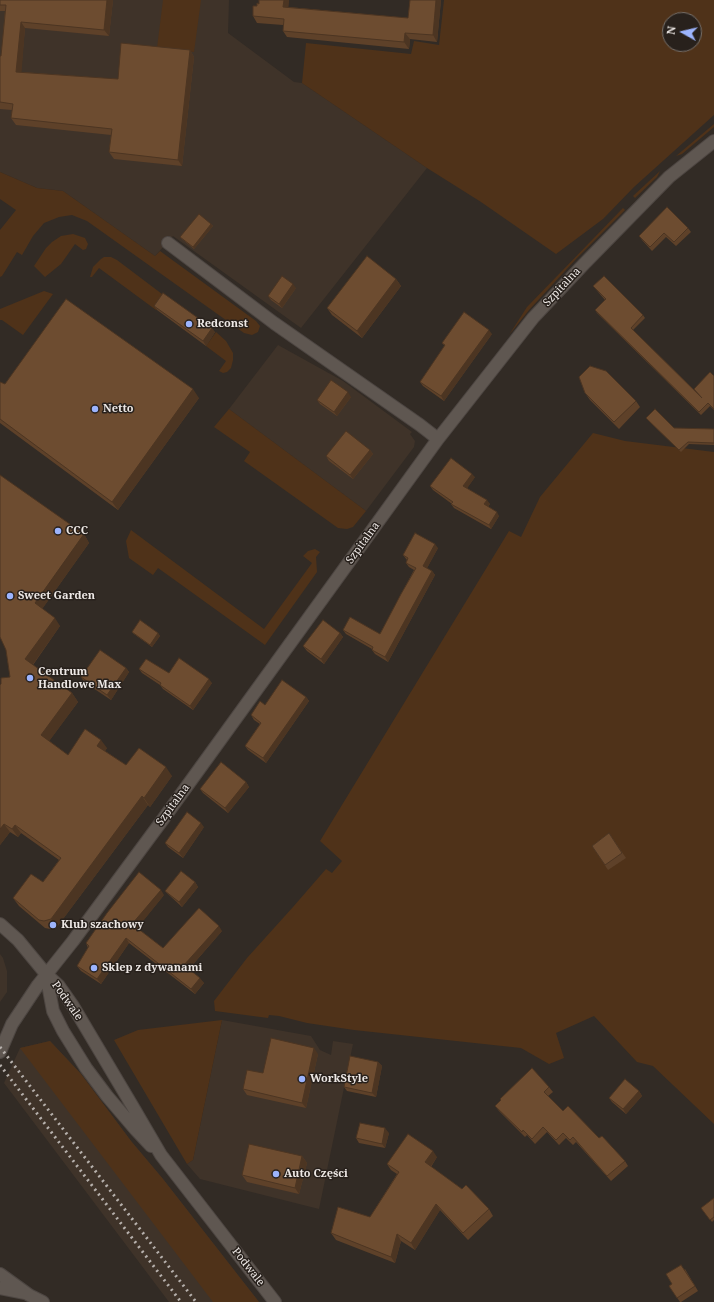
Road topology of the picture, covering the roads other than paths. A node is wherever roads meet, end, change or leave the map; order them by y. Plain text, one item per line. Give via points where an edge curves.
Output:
1 (714, 141) edge
2 (168, 243) dead end
3 (438, 439) junction
4 (0, 924) edge
5 (46, 974) junction
6 (0, 1052) edge
7 (161, 1156) junction
8 (0, 1274) edge
9 (0, 1288) edge
10 (29, 1295) junction
11 (43, 1302) edge
12 (275, 1302) edge

1 - 3 street, Szpitalna via 669,177 582,265 533,318
2 - 3 street
3 - 5 street, Szpitalna via 161,822
4 - 5 street via 18,940
5 - 6 street, Szpitalna via 12,1024
5 - 7 street, Podwale via 59,986 73,1006
5 - 7 street, Podwale via 53,1011 86,1068 107,1096
7 - 12 street, Podwale
8 - 10 street
9 - 10 street
10 - 11 street

